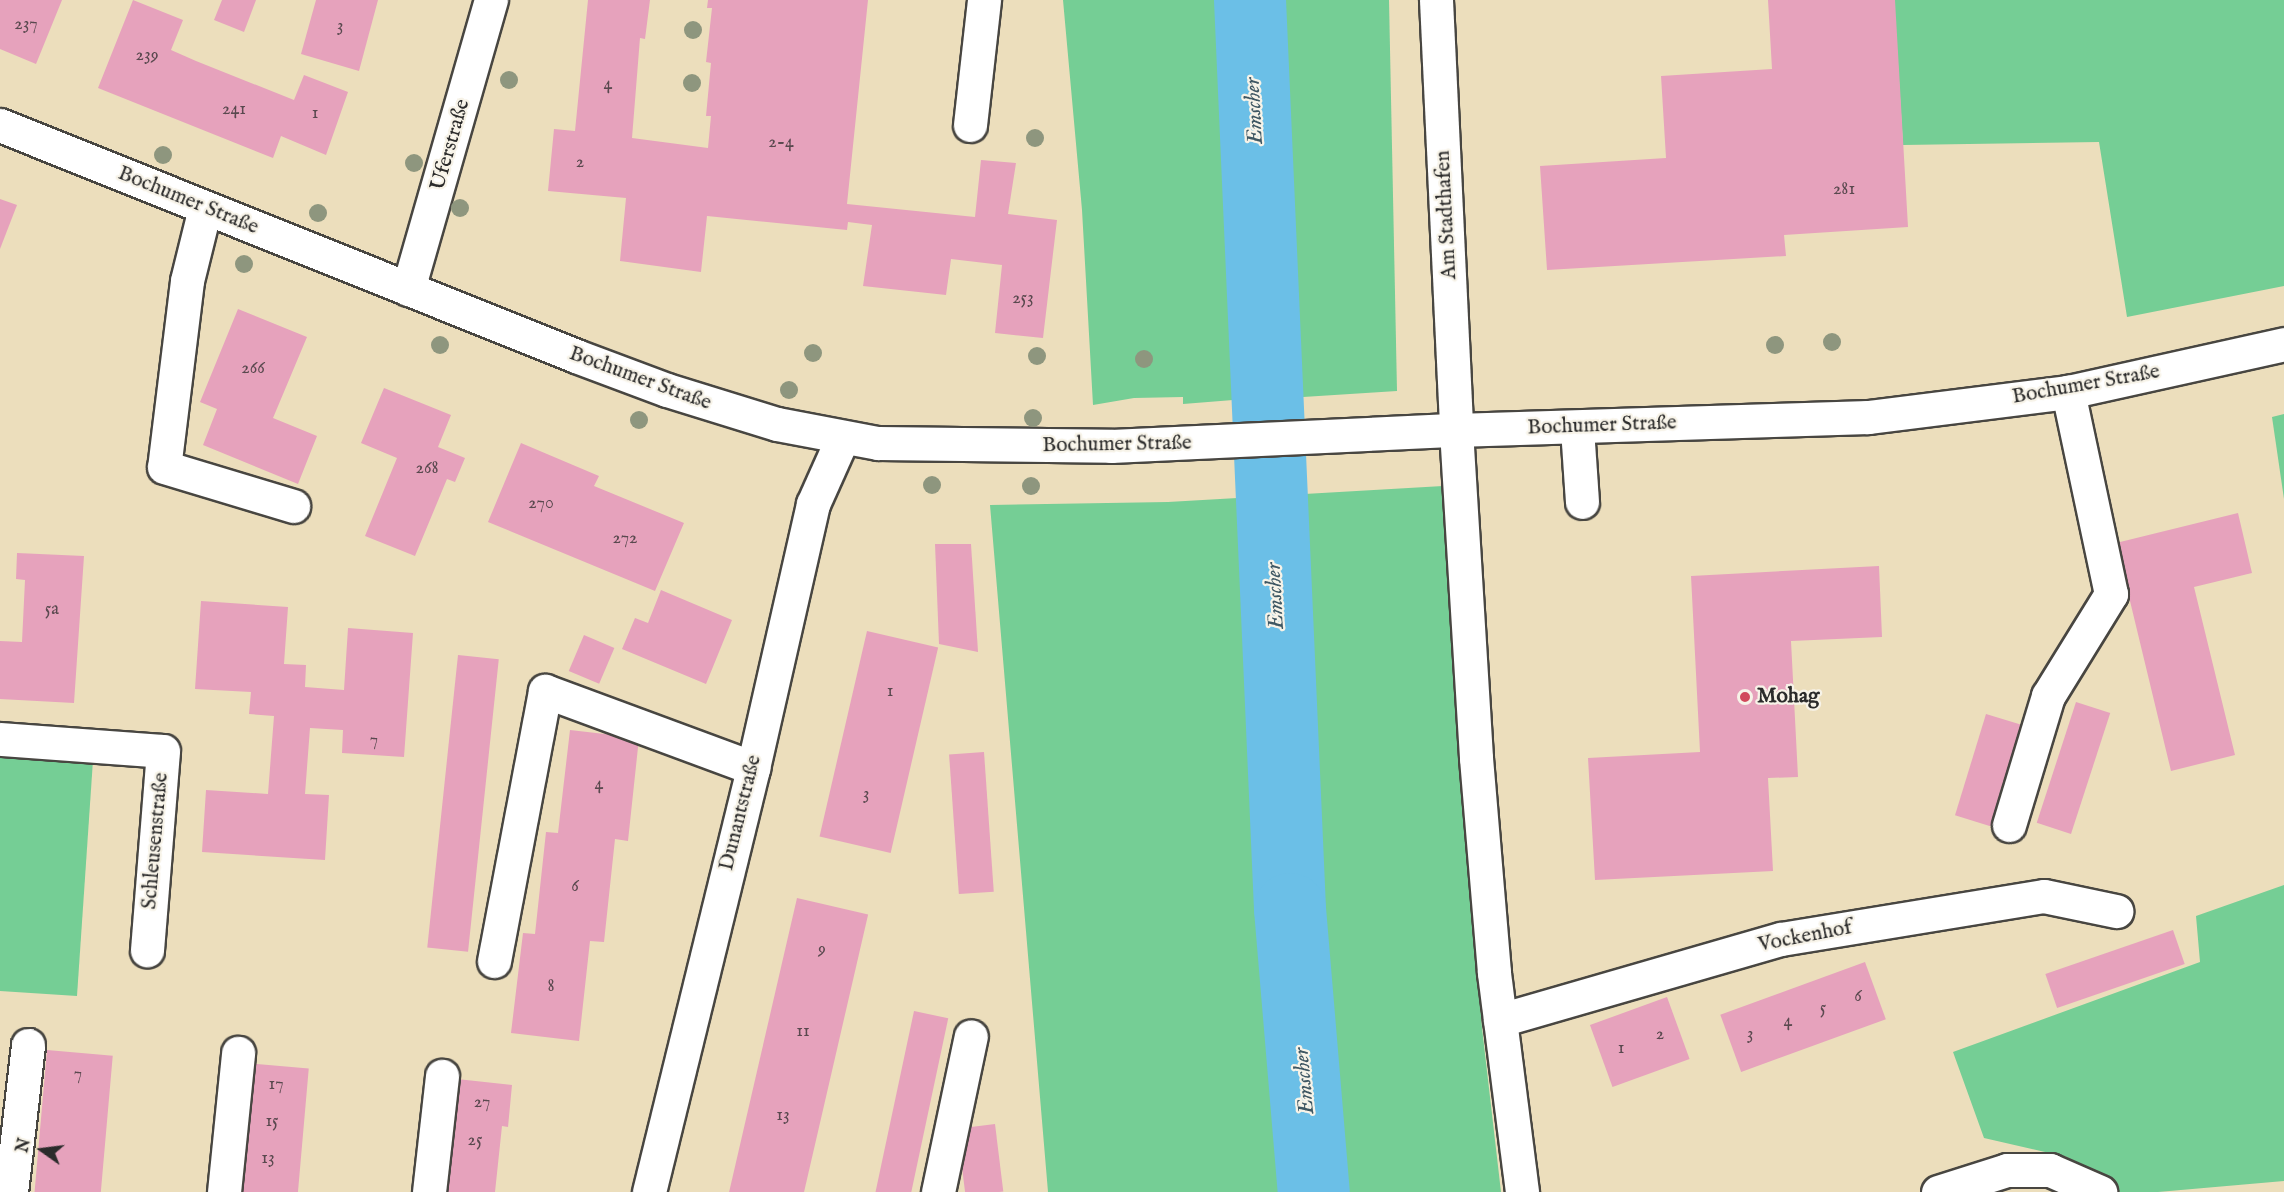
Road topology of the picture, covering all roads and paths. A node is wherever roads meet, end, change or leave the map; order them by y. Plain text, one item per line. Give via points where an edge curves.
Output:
1 (491, 0) edge
2 (984, 0) edge
3 (1436, 0) edge
4 (0, 125) edge
5 (970, 125) dead end
6 (205, 208) junction
7 (408, 289) junction
8 (2284, 344) edge
9 (2068, 392) junction
10 (1577, 428) junction
11 (1456, 430) junction
12 (843, 437) junction
13 (1582, 502) dead end
14 (293, 506) dead end
15 (0, 740) edge
16 (753, 768) junction
17 (2009, 825) dead end
18 (2116, 911) dead end
19 (147, 950) dead end
20 (494, 961) dead end
21 (1500, 1020) junction
22 (971, 1036) dead end
23 (28, 1045) dead end
24 (238, 1053) dead end
25 (442, 1076) dead end
26 (11, 1192) edge
27 (224, 1192) edge
28 (429, 1192) edge
29 (649, 1192) edge
30 (938, 1192) edge
31 (1522, 1192) edge
32 (1938, 1192) edge
33 (2100, 1192) edge

1 - 7 street, Uferstraße
2 - 5 street
3 - 11 street, Am Stadthafen
4 - 6 street, Bochumer Straße
6 - 7 street, Bochumer Straße
6 - 14 street via 187,281 164,466
7 - 12 street, Bochumer Straße via 711,405
8 - 9 street, Bochumer Straße
9 - 10 street, Bochumer Straße via 1868,417
9 - 17 street via 2111,594 2048,696
10 - 11 street, Bochumer Straße
10 - 13 street
11 - 12 street, Bochumer Straße via 1111,446 924,446
11 - 21 street, Am Stadthafen via 1476,758
12 - 16 street, Dunantstraße via 813,504
15 - 19 street, Schleusenstraße via 163,751
16 - 20 street via 545,691
16 - 29 street, Dunantstraße
18 - 21 street, Vockenhof via 2044,896 1781,939
21 - 31 street, Am Stadthafen
22 - 30 street
23 - 26 street
24 - 27 street
25 - 28 street
32 - 33 street via 2007,1170 2050,1170

